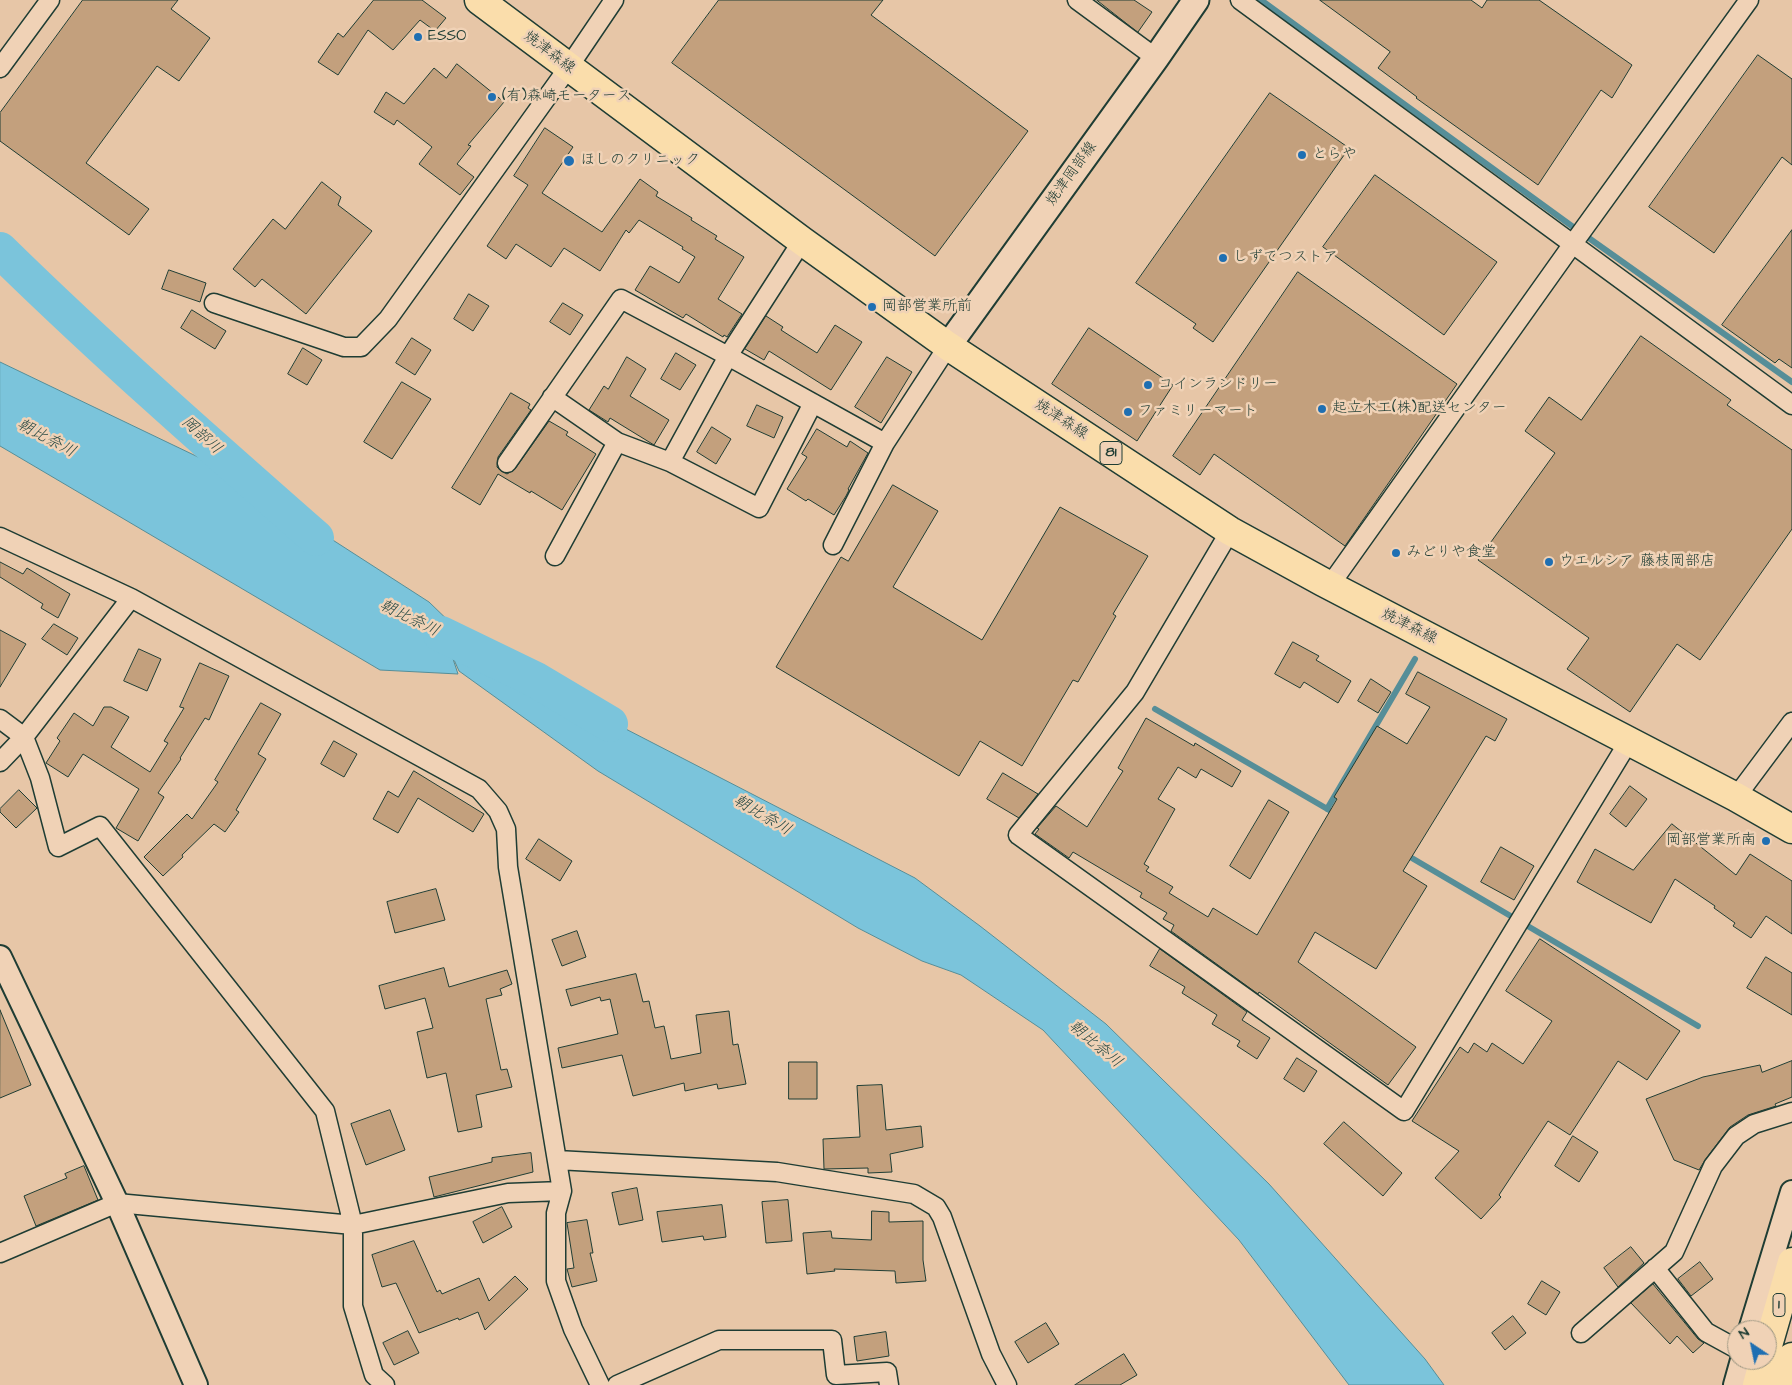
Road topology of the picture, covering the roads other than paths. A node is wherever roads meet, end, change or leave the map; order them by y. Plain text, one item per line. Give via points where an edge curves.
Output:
1 (50, 0) edge
2 (479, 0) edge
3 (614, 0) edge
4 (1077, 0) edge
5 (1196, 0) edge
6 (1240, 0) edge
7 (1749, 0) edge
8 (1156, 58) junction
9 (0, 68) edge
10 (568, 68) junction
11 (802, 241) junction
12 (1572, 245) junction
13 (214, 303) dead end
14 (948, 346) junction
15 (728, 356) junction
16 (552, 397) junction
17 (812, 404) junction
18 (1792, 405) edge
19 (617, 442) junction
20 (885, 443) junction
21 (670, 462) junction
22 (508, 463) dead end
23 (1230, 532) junction
24 (0, 537) edge
25 (833, 545) dead end
26 (555, 556) dead end
27 (1323, 582) junction
28 (131, 598) junction
29 (0, 719) edge
30 (1792, 722) edge
31 (24, 737) junction
32 (1629, 741) junction
33 (0, 762) edge
34 (1736, 797) junction
35 (1792, 829) edge
36 (0, 957) edge
37 (1792, 1112) edge
38 (557, 1160) junction
39 (562, 1191) junction
40 (1792, 1192) edge
41 (118, 1203) junction
42 (353, 1224) junction
43 (0, 1253) edge
44 (1792, 1262) edge
45 (1655, 1268) junction
46 (1753, 1320) edge
47 (1775, 1320) edge
48 (1581, 1333) dead end
49 (1727, 1344) edge
50 (1792, 1356) edge
51 (1739, 1370) edge
52 (1761, 1370) edge
53 (196, 1385) edge
54 (385, 1385) edge
55 (600, 1385) edge
56 (617, 1385) edge
57 (889, 1385) edge
58 (1007, 1385) edge
59 (1735, 1385) edge
60 (1757, 1385) edge
61 (1784, 1385) edge

1 - 9 street
2 - 10 main road, 焼津森線 / 81
3 - 10 street
4 - 8 street
5 - 8 main road, 焼津岡部線
6 - 12 street
7 - 12 street
8 - 14 main road, 焼津岡部線
10 - 11 main road, 焼津森線 / 81
10 - 13 street via 388,319 361,347 344,347
11 - 14 main road, 焼津森線 / 81
11 - 15 street
12 - 18 street
12 - 27 street via 1335,578
14 - 20 street
14 - 23 main road, 焼津森線 / 81
15 - 16 street via 621,299
15 - 17 street
15 - 21 street
16 - 19 street
16 - 22 street
17 - 20 street
17 - 21 street via 759,508
19 - 21 street
19 - 26 street
20 - 25 street
23 - 27 main road, 焼津森線 / 81
23 - 32 street via 1135,692 1018,835 1404,1112
24 - 28 street
27 - 32 main road, 焼津森線 / 81
28 - 31 street
28 - 38 street via 479,789 498,811 506,829 508,867
29 - 31 street
30 - 34 street
31 - 33 street
31 - 42 street via 40,778 58,847 100,826 325,1111
32 - 34 main road, 焼津森線 / 81
34 - 35 main road, 焼津森線 / 81
36 - 41 street
37 - 45 street via 1754,1124 1736,1136 1713,1166 1674,1252
38 - 39 street
38 - 58 street via 777,1172 914,1194 936,1207 942,1217 991,1354
39 - 42 street via 508,1193
39 - 55 street via 556,1213 556,1281 572,1329
40 - 46 street
41 - 42 street
41 - 43 street
41 - 53 street
42 - 54 street via 352,1306 374,1375
44 - 47 main road, 1
45 - 48 street
45 - 49 street via 1706,1332
50 - 61 main road
51 - 59 street
52 - 60 main road
56 - 57 street via 719,1340 832,1340 836,1375 887,1372

